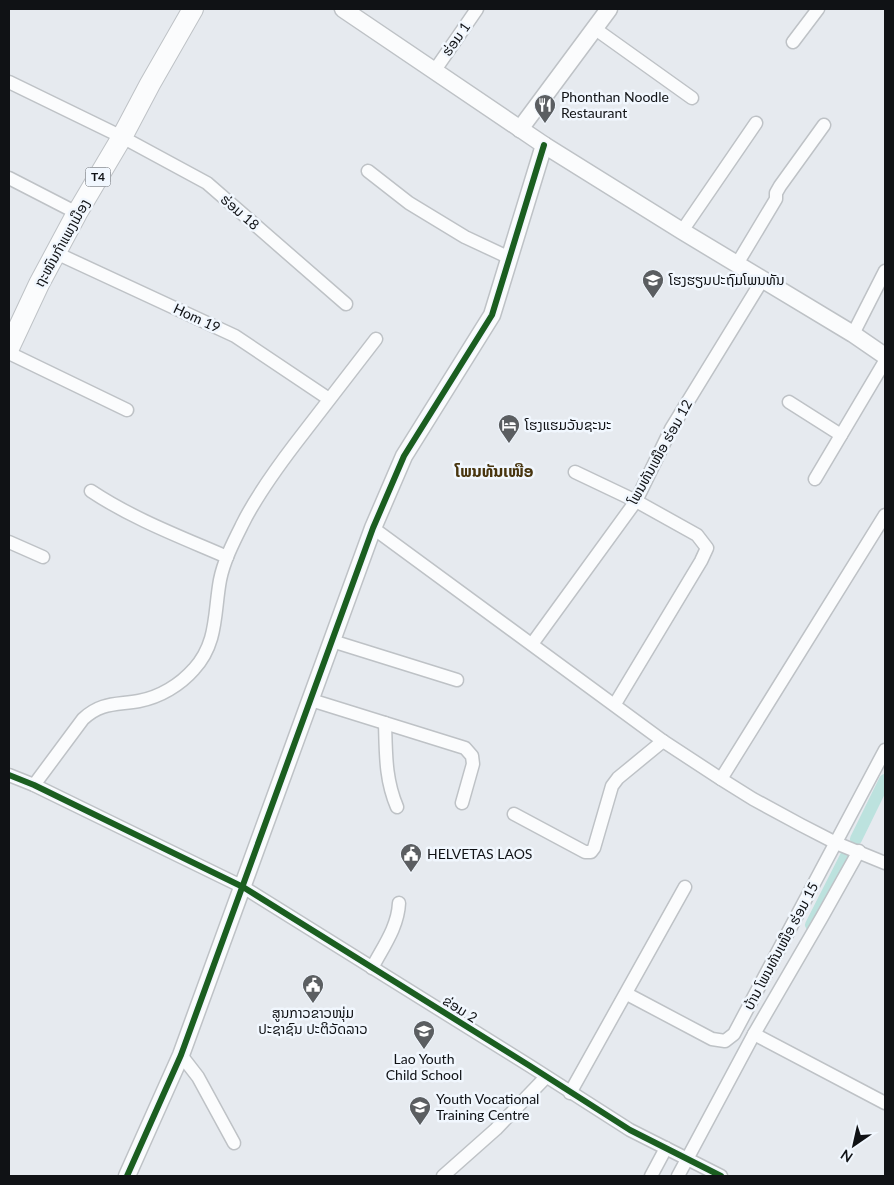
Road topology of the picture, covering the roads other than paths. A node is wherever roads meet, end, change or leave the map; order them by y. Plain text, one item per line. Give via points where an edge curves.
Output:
1 (193, 9) edge
2 (343, 9) edge
3 (477, 9) edge
4 (609, 9) edge
5 (818, 9) edge
6 (594, 28) junction
7 (793, 42) dead end
8 (435, 70) junction
9 (9, 82) edge
10 (692, 98) dead end
11 (756, 123) dead end
12 (824, 125) dead end
13 (520, 129) junction
14 (122, 137) junction
15 (544, 145) junction
16 (368, 172) dead end
17 (9, 178) edge
18 (77, 213) junction
19 (682, 231) junction
20 (56, 253) junction
21 (510, 258) junction
22 (737, 264) junction
23 (885, 271) edge
24 (762, 279) junction
25 (346, 304) dead end
26 (853, 334) junction
27 (376, 339) dead end
28 (9, 348) edge
29 (9, 353) edge
30 (885, 356) edge
31 (885, 361) edge
32 (329, 399) junction
33 (789, 402) dead end
34 (127, 410) dead end
35 (841, 434) junction
36 (575, 472) dead end
37 (815, 479) dead end
38 (91, 491) dead end
39 (636, 501) junction
40 (885, 516) edge
41 (373, 528) junction
42 (9, 542) edge
43 (43, 557) dead end
44 (227, 557) junction
45 (332, 641) junction
46 (532, 644) junction
47 (457, 680) dead end
48 (311, 700) junction
49 (615, 704) junction
50 (385, 722) junction
51 (663, 741) junction
52 (885, 750) edge
53 (9, 775) edge
54 (721, 779) junction
55 (34, 785) junction
56 (462, 803) dead end
57 (397, 807) dead end
58 (514, 814) dead end
59 (836, 843) junction
60 (859, 851) junction
61 (885, 863) edge
62 (243, 886) junction
63 (685, 887) dead end
64 (399, 902) dead end
65 (372, 968) junction
66 (626, 994) junction
67 (754, 1034) junction
68 (181, 1055) junction
69 (546, 1077) junction
70 (570, 1093) junction
71 (885, 1103) edge
72 (234, 1143) dead end
73 (666, 1148) junction
74 (688, 1160) junction
75 (127, 1176) edge
76 (443, 1176) edge
77 (651, 1176) edge
78 (678, 1176) edge
79 (721, 1176) edge

1 - 14 main road, ຖະໜົນກຳແພງເມືອງ / T4
2 - 8 street
3 - 8 street, ຮ່ອມ 1
4 - 6 street
5 - 7 street
6 - 10 street
6 - 13 street
8 - 13 street
9 - 14 street, ຮ່ອມ 18
11 - 19 street
12 - 22 street via 780,186 776,199
13 - 15 street
14 - 18 main road, ຖະໜົນກຳແພງເມືອງ / T4
14 - 25 street, ຮ່ອມ 18 via 207,183
15 - 19 street
15 - 21 street
16 - 21 street via 409,203
17 - 18 street
18 - 20 main road, ຖະໜົນກຳແພງເມືອງ / T4
19 - 22 street
20 - 28 main road, ຖະໜົນກຳແພງເມືອງ / T4
20 - 32 street, Hom 19 via 235,336
21 - 41 street via 492,315 404,456
22 - 24 street
23 - 26 street
24 - 26 street
24 - 39 street, ໂພນທັນເໜືອ ຮ່ອມ 12 via 670,430
26 - 30 street
27 - 32 street
29 - 34 street
31 - 35 street
32 - 44 street via 268,482
33 - 35 street
35 - 37 street
36 - 39 street
38 - 44 street via 147,522
39 - 46 street, ໂພນທັນເໜືອ ຮ່ອມ 12
39 - 49 street via 698,535 706,548
40 - 54 street
41 - 45 street
41 - 46 street
42 - 43 street
44 - 55 street via 220,578 216,624 203,658 194,669 162,694 105,706 89,714
45 - 47 street
45 - 48 street
46 - 49 street
48 - 50 street
48 - 62 street
49 - 51 street
50 - 56 street via 469,752 473,764
50 - 57 street via 387,776
51 - 54 street
51 - 58 street via 612,786 591,852 585,852
52 - 59 street, ບ້ານ ໂພນທັນເໜືອ ຮ່ອມ 15
53 - 55 street, ຂ່ອມ 2
54 - 59 street
55 - 62 street, ຂ່ອມ 2
59 - 60 street
59 - 66 street, ບ້ານ ໂພນທັນເໜືອ ຮ່ອມ 15 via 734,1034 725,1041 712,1039
60 - 61 street
60 - 67 street
62 - 65 street, ຂ່ອມ 2
62 - 68 street
63 - 66 street
64 - 65 street via 394,926
65 - 69 street, ຂ່ອມ 2
66 - 70 street
67 - 71 street
67 - 74 street
68 - 72 street via 198,1077
68 - 75 street
69 - 70 street, ຂ່ອມ 2
69 - 76 street
70 - 73 street, ຂ່ອມ 2
73 - 74 street, ຂ່ອມ 2
73 - 77 street
74 - 78 street
74 - 79 street, ຂ່ອມ 2

